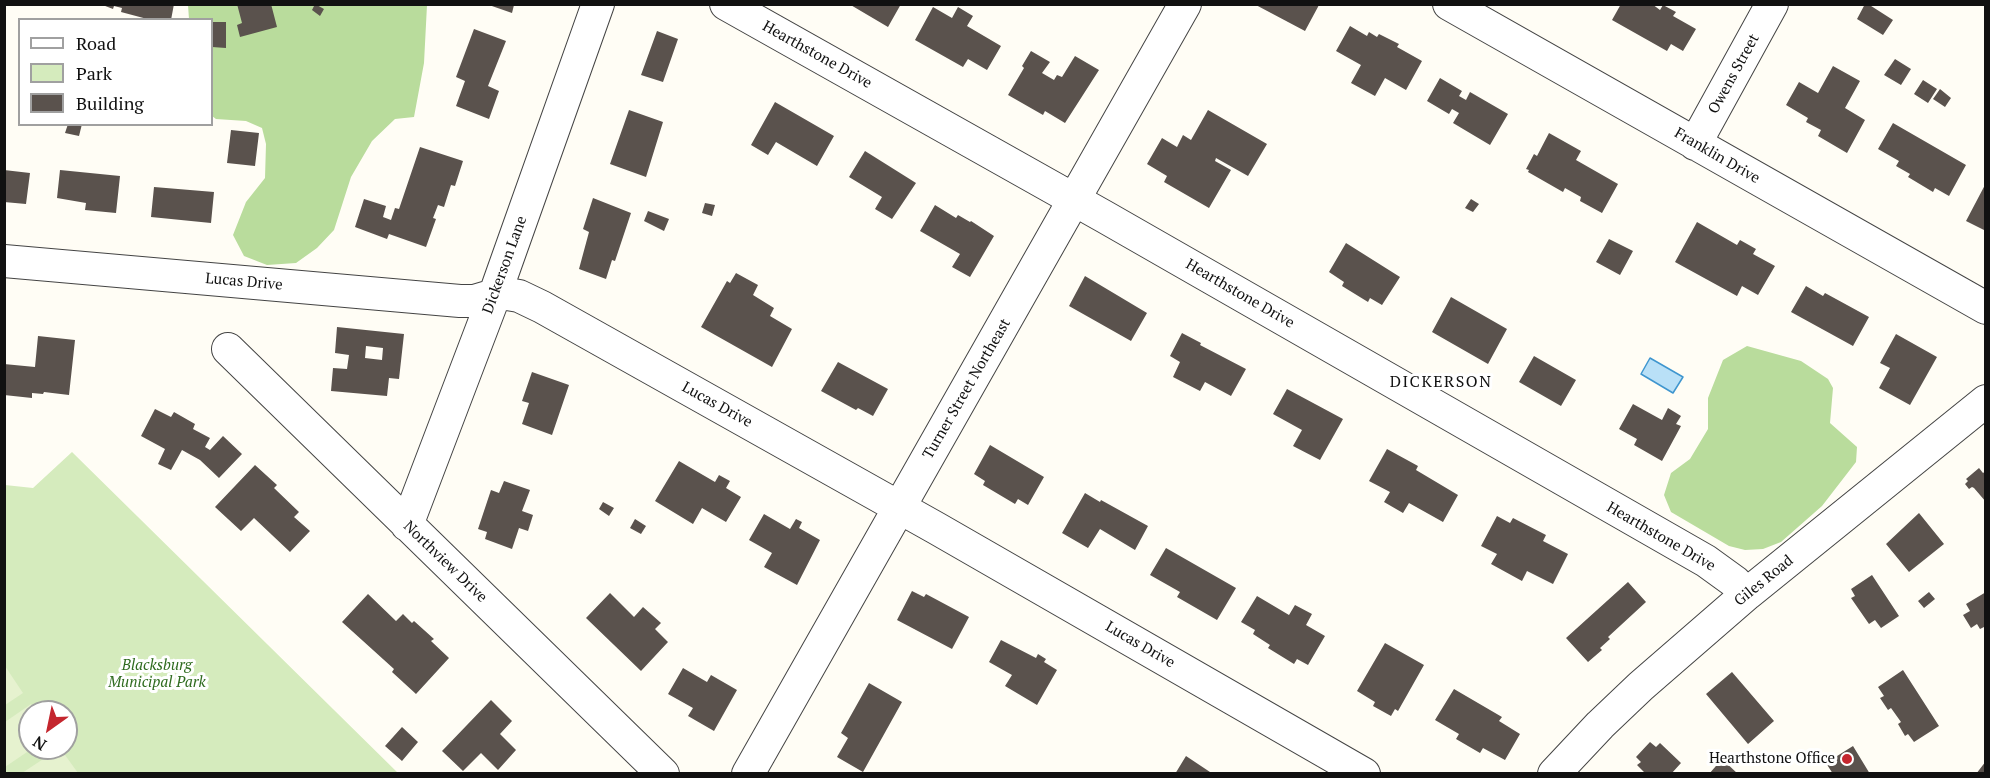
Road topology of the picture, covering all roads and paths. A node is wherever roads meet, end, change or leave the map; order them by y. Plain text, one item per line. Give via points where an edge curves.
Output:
1 (598, 4) edge
2 (726, 4) edge
3 (1185, 4) edge
4 (1449, 4) edge
5 (1772, 4) edge
6 (1695, 144) junction
7 (1074, 199) junction
8 (4, 261) edge
9 (495, 294) junction
10 (1986, 308) edge
11 (228, 349) dead end
12 (1986, 401) edge
13 (900, 507) junction
14 (407, 525) junction
15 (1747, 594) junction
16 (663, 774) edge
17 (748, 774) edge
18 (1364, 774) edge
19 (1554, 774) edge

1 - 9 street, Dickerson Lane
2 - 7 street, Hearthstone Drive
3 - 7 street, Turner Street Northeast
4 - 6 street, Franklin Drive
5 - 6 street, Owens Street
6 - 10 street, Franklin Drive
7 - 13 street, Turner Street Northeast
7 - 15 street, Hearthstone Drive via 1706,561
8 - 9 street, Lucas Drive via 460,301
9 - 13 street, Lucas Drive via 530,300
9 - 14 street, Dickerson Lane
11 - 14 street, Northview Drive
12 - 15 street, Giles Road
13 - 17 street, Turner Street Northeast
13 - 18 street, Lucas Drive
14 - 16 street, Northview Drive
15 - 19 street, Giles Road via 1641,686

